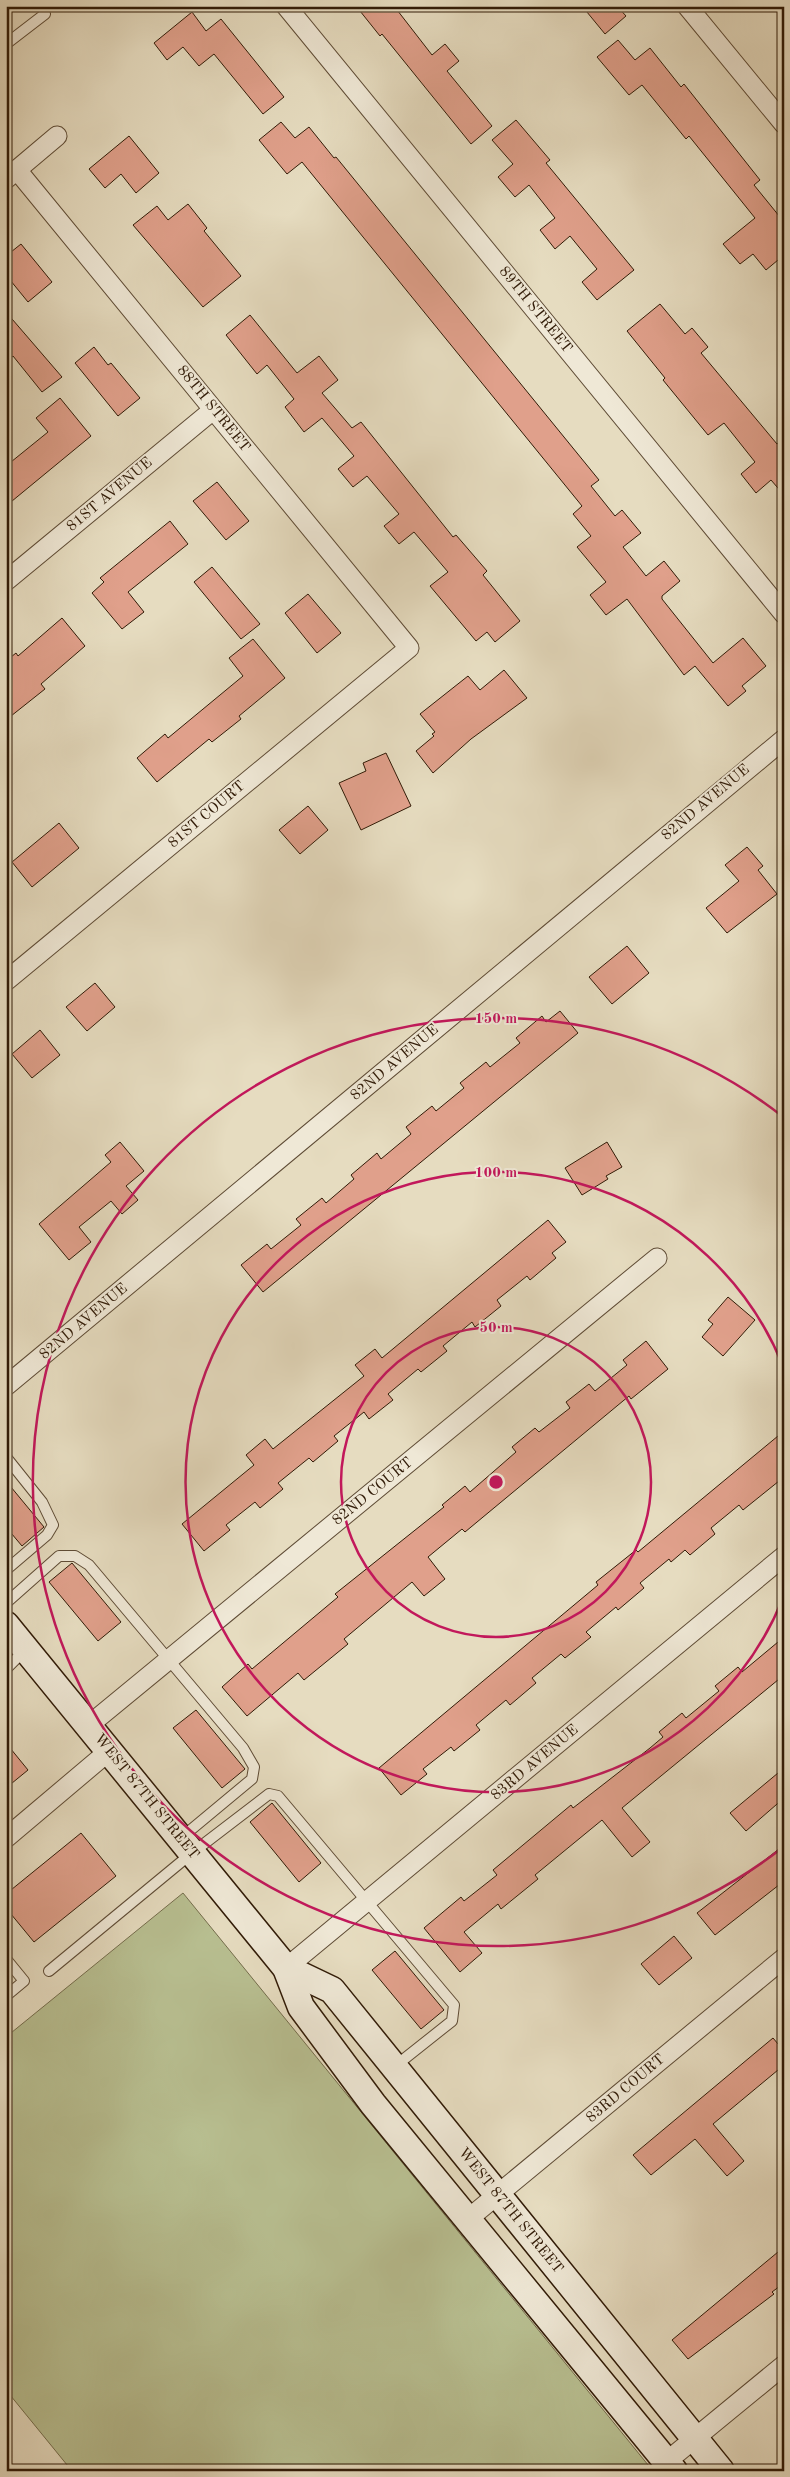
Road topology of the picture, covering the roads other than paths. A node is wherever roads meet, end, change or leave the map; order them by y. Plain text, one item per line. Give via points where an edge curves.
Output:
1 (286, 6) edge
2 (696, 9) edge
3 (45, 14) dead end
4 (6, 44) edge
5 (784, 124) edge
6 (57, 136) dead end
7 (12, 174) edge
8 (213, 410) junction
9 (6, 581) edge
10 (784, 614) edge
11 (409, 648) joint
12 (784, 739) edge
13 (6, 981) edge
14 (657, 1258) dead end
15 (6, 1386) edge
16 (6, 1457) edge
17 (784, 1556) edge
18 (6, 1570) edge
19 (6, 1603) edge
20 (6, 1625) edge
21 (26, 1650) junction
22 (169, 1660) junction
23 (6, 1669) edge
24 (88, 1726) junction
25 (109, 1751) junction
26 (6, 1838) edge
27 (186, 1846) junction
28 (368, 1902) junction
29 (784, 1958) edge
30 (6, 1959) edge
31 (286, 1968) junction
32 (49, 1971) dead end
33 (6, 1996) edge
34 (394, 2067) junction
35 (497, 2195) junction
36 (468, 2219) junction
37 (784, 2365) edge
38 (695, 2439) junction
39 (670, 2466) edge
40 (721, 2471) edge

1 - 10 street, 89TH STREET
2 - 5 street
3 - 4 lane
6 - 7 street
7 - 8 street, 88TH STREET
8 - 9 street, 81ST AVENUE
8 - 11 street, 88TH STREET
11 - 13 street, 81ST COURT
12 - 15 street, 82ND AVENUE
14 - 22 street, 82ND COURT
16 - 18 lane via 42,1502 53,1525 47,1535
17 - 28 street, 83RD AVENUE
19 - 22 lane via 59,1556 75,1556 88,1565
20 - 21 main road, WEST 87TH STREET
21 - 23 lane
21 - 24 main road, WEST 87TH STREET
22 - 24 street, 82ND COURT
22 - 27 lane via 243,1748 254,1767 252,1779
24 - 25 main road, WEST 87TH STREET
25 - 26 street
25 - 27 main road, WEST 87TH STREET
27 - 28 lane via 269,1794 278,1796
27 - 31 main road, WEST 87TH STREET
27 - 32 lane
28 - 31 street, 83RD AVENUE
28 - 34 lane via 454,2005 452,2021
29 - 35 street, 83RD COURT
30 - 33 lane via 24,1981
31 - 34 main road, WEST 87TH STREET via 332,1990
31 - 36 main road, WEST 87TH STREET via 301,2008 373,2104
34 - 35 main road, WEST 87TH STREET
35 - 36 street, 83RD COURT
35 - 38 main road, WEST 87TH STREET
36 - 39 main road, WEST 87TH STREET
37 - 38 street
38 - 39 street
38 - 40 main road, WEST 87TH STREET

